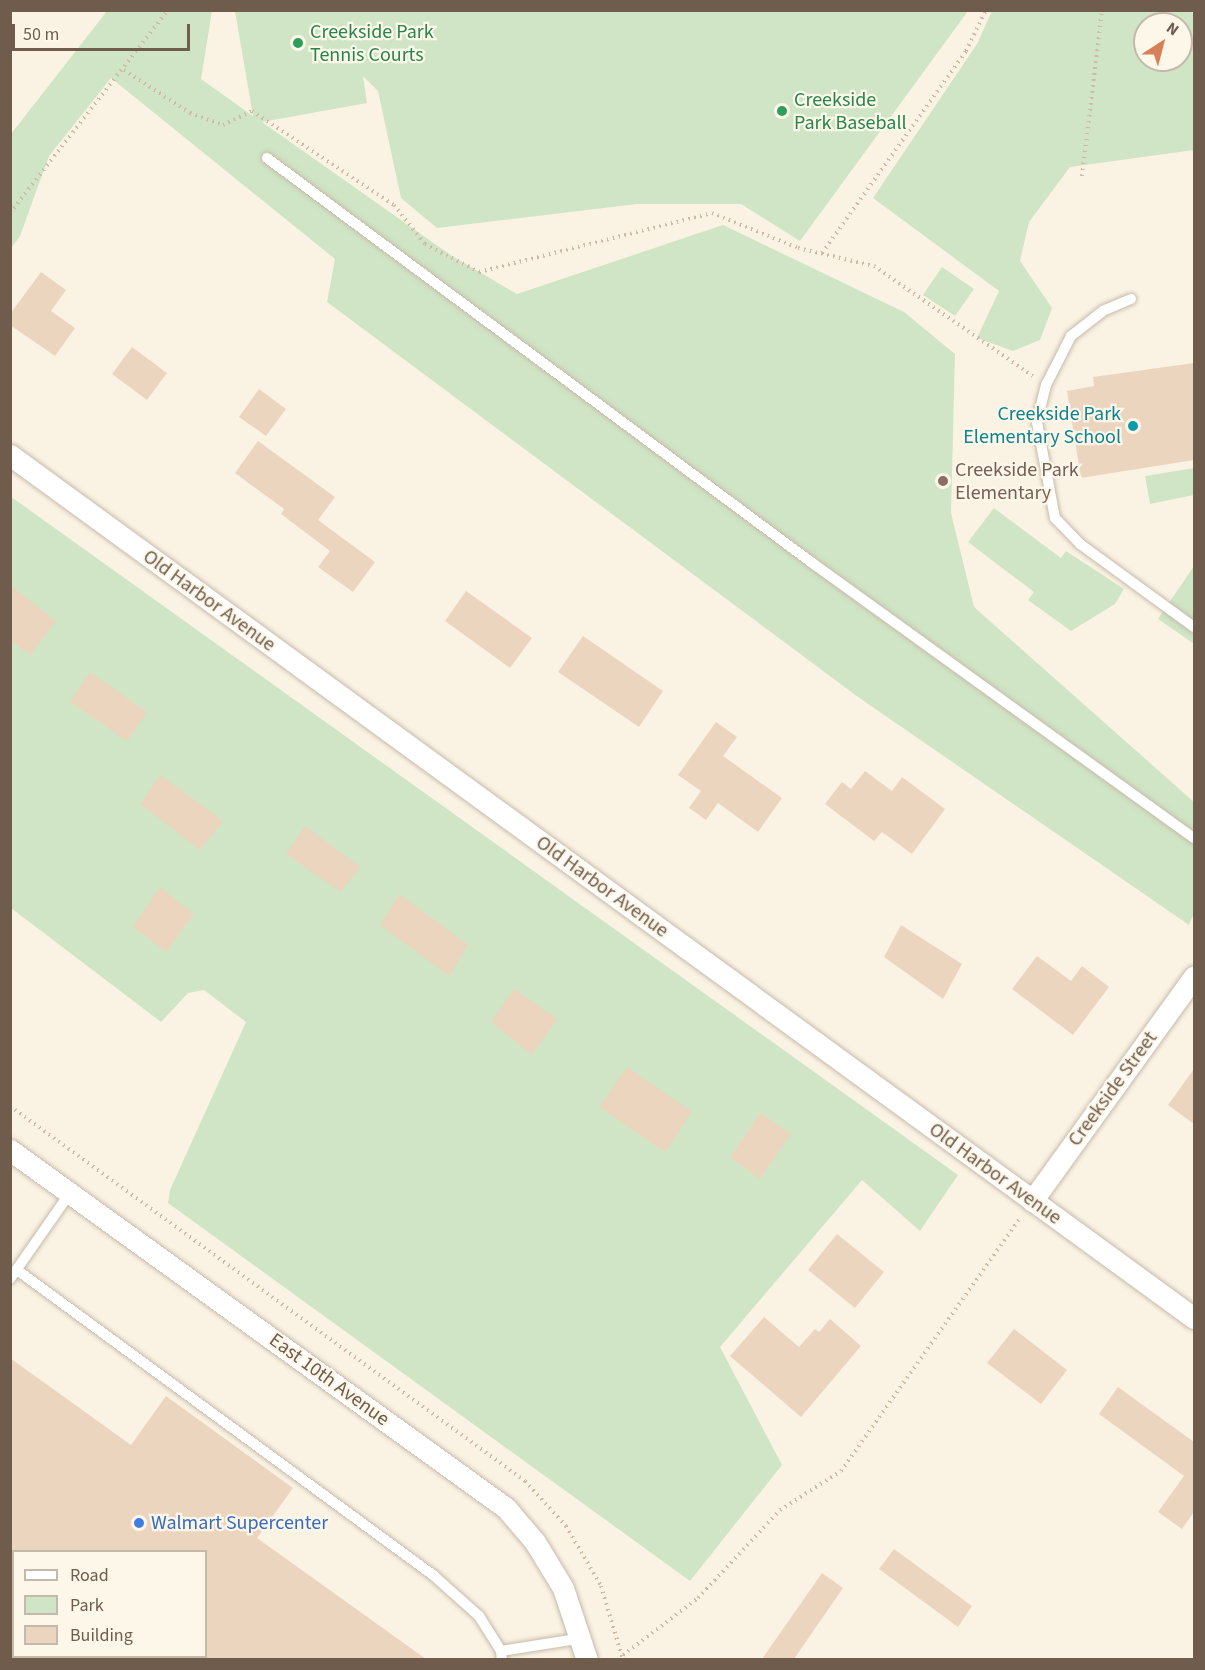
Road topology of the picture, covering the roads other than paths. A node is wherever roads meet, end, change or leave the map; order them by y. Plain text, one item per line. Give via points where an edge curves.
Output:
1 (267, 158) dead end
2 (1131, 299) dead end
3 (10, 456) edge
4 (1194, 627) edge
5 (1194, 838) edge
6 (1194, 976) edge
7 (10, 1150) edge
8 (70, 1193) junction
9 (1032, 1202) junction
10 (14, 1274) edge
11 (1194, 1318) edge
12 (583, 1638) junction
13 (501, 1655) edge
14 (587, 1659) edge

1 - 5 lane via 812,562
2 - 4 lane via 1103,310 1071,336 1046,385 1037,422 1055,518 1080,544
3 - 9 street, Old Harbor Avenue
6 - 9 street, Creekside Street
7 - 8 street, East 10th Avenue
8 - 10 lane
8 - 12 street, East 10th Avenue via 506,1508 535,1542 563,1588
9 - 11 street, Old Harbor Avenue
10 - 13 lane via 433,1575 479,1616
12 - 13 lane
12 - 14 street, East 10th Avenue

